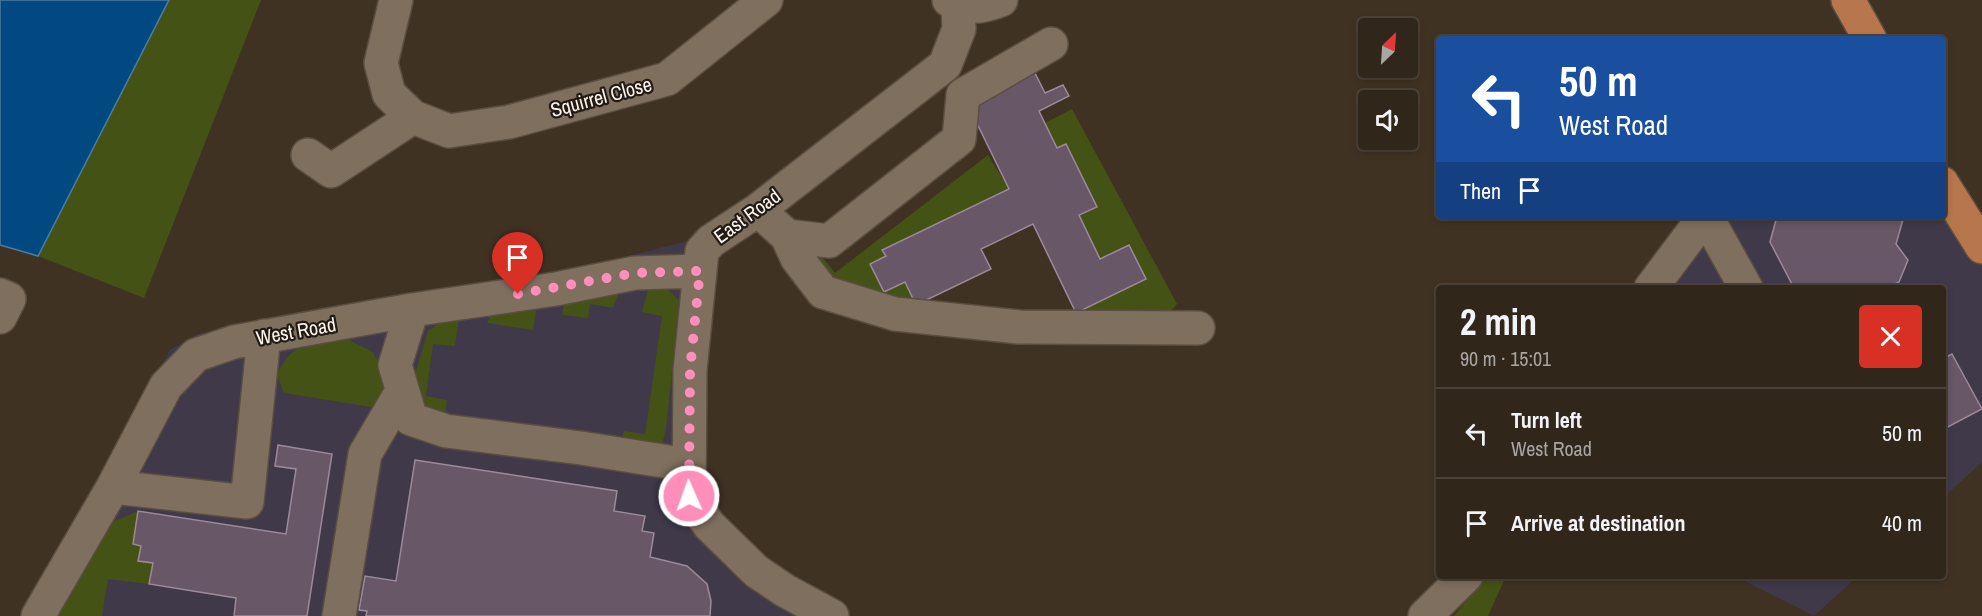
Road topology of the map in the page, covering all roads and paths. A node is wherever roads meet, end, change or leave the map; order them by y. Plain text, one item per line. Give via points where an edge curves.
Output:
1 (396, 0) edge
2 (766, 0) edge
3 (1001, 0) edge
4 (1848, 0) edge
5 (954, 2) edge
6 (1868, 36) edge
7 (1052, 44) dead end
8 (413, 117) junction
9 (308, 155) dead end
10 (1946, 189) edge
11 (758, 210) junction
12 (1704, 219) edge
13 (1708, 219) edge
14 (787, 236) junction
15 (1982, 247) edge
16 (700, 271) junction
17 (1653, 285) edge
18 (1744, 285) edge
19 (0, 295) edge
20 (412, 310) junction
21 (0, 317) edge
22 (1198, 328) dead end
23 (264, 336) junction
24 (402, 391) junction
25 (688, 465) junction
26 (113, 487) junction
27 (1463, 579) edge
28 (38, 616) edge
29 (339, 616) edge
30 (832, 616) edge
31 (1425, 616) edge

1 - 8 street via 381,63 389,94
2 - 8 street, Squirrel Close via 667,79 479,127 449,131
3 - 5 street via 981,7
4 - 6 main road
5 - 11 street, East Road via 958,29 945,65
7 - 14 street via 963,95 959,139 829,240
8 - 9 street via 331,171
10 - 15 main road
11 - 14 street
11 - 16 street, East Road via 702,251
12 - 17 street
13 - 18 street
14 - 22 street via 797,258 823,292 895,314 1019,327
16 - 20 street, West Road via 635,273
16 - 25 street, East Road via 690,370
19 - 21 street via 9,299
20 - 23 street, West Road
20 - 24 street via 395,365
23 - 26 street, West Road via 196,355 166,386
23 - 26 street via 247,502
24 - 25 street via 411,419 446,431
24 - 29 street via 365,454
25 - 30 street, East Road via 689,496 709,525 756,571
26 - 28 street, West Road
27 - 31 street

